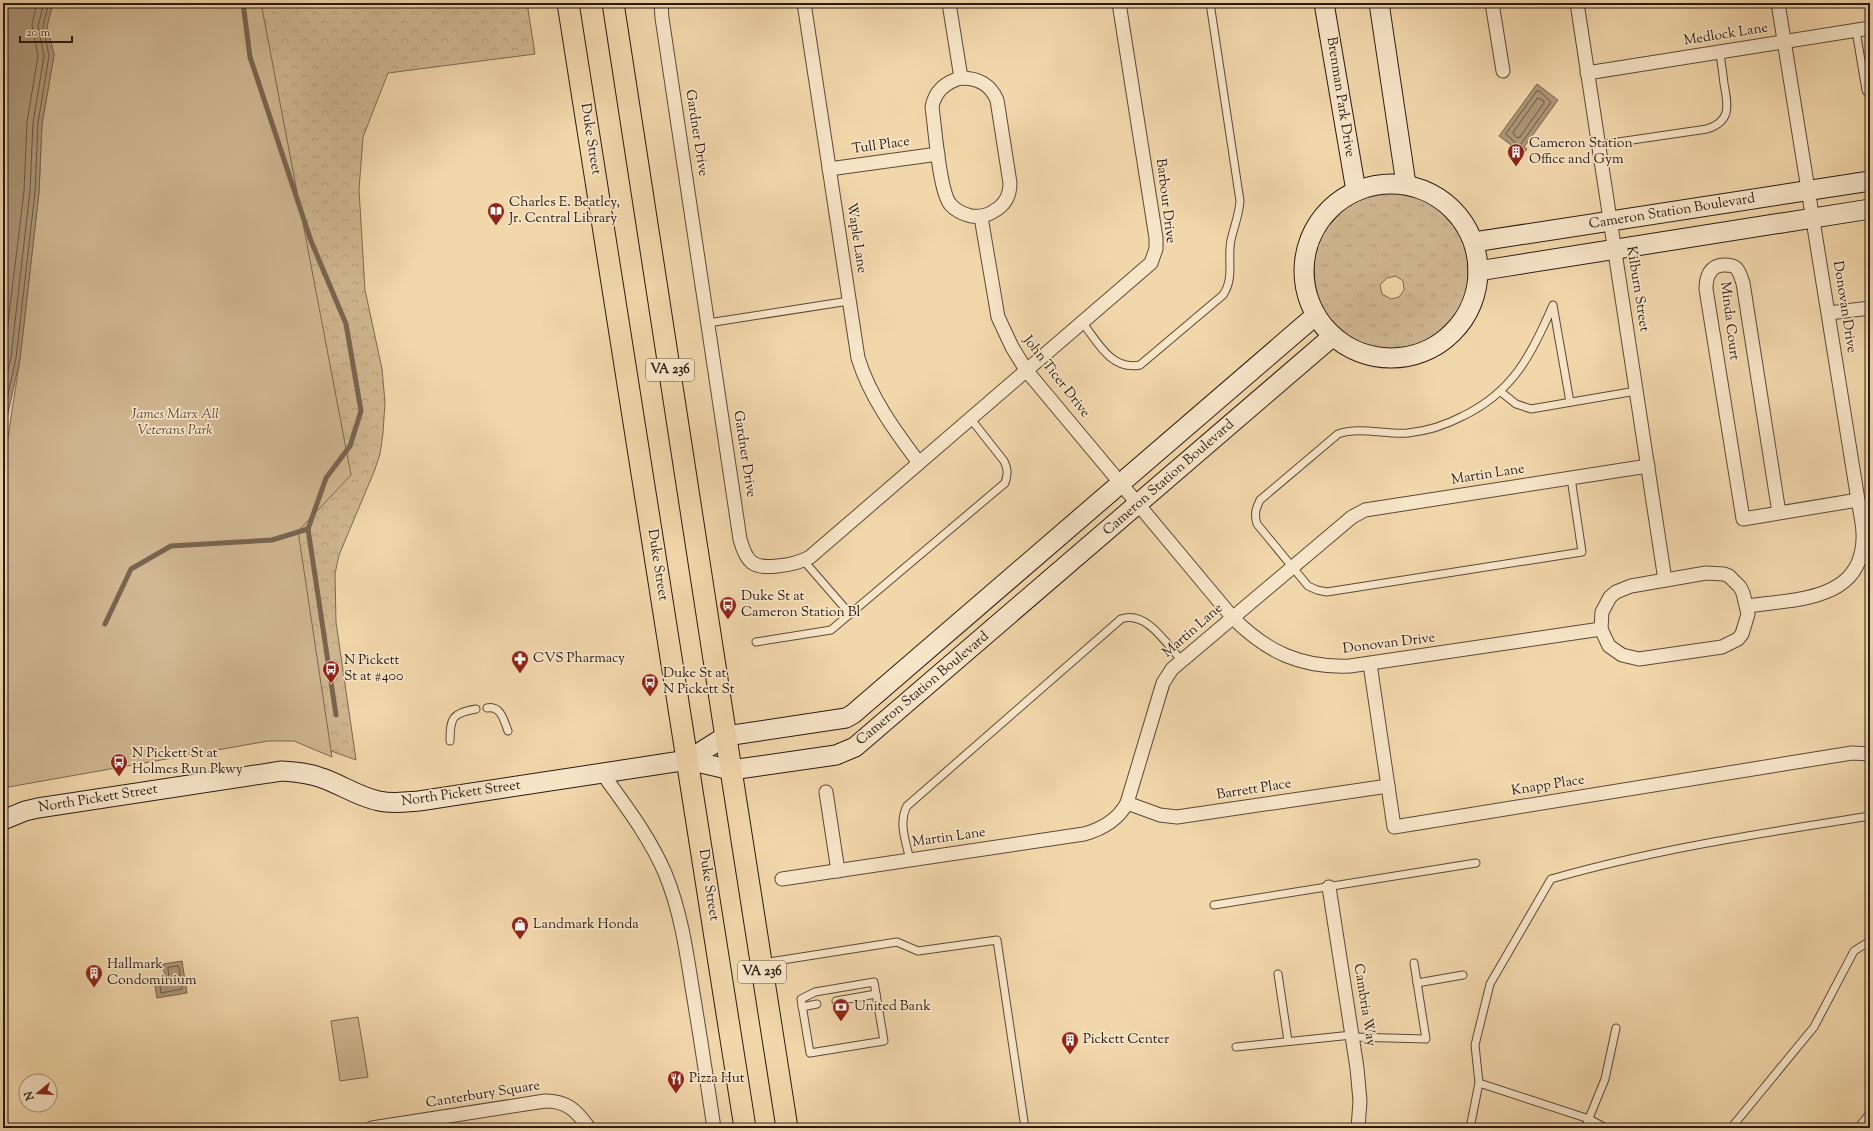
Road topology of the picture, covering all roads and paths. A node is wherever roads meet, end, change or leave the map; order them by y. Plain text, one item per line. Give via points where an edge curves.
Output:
1 (568, 3) edge
2 (613, 3) edge
3 (662, 3) edge
4 (804, 3) edge
5 (949, 3) edge
6 (1119, 3) edge
7 (1210, 3) edge
8 (1324, 3) edge
9 (1378, 3) edge
10 (1492, 3) edge
11 (1577, 3) edge
12 (1778, 3) edge
13 (1870, 28) edge
14 (1856, 31) junction
15 (1785, 42) junction
16 (1720, 52) junction
17 (1503, 71) dead end
18 (1587, 73) junction
19 (961, 78) junction
20 (1870, 97) edge
21 (1598, 145) junction
22 (938, 154) junction
23 (829, 169) junction
24 (1870, 181) edge
25 (1406, 184) junction
26 (1356, 191) junction
27 (1809, 191) junction
28 (1870, 209) edge
29 (981, 217) junction
30 (1813, 218) junction
31 (1610, 222) junction
32 (1474, 242) junction
33 (1614, 249) junction
34 (1478, 270) junction
35 (849, 301) junction
36 (1870, 308) edge
37 (1828, 313) junction
38 (1316, 315) junction
39 (1082, 322) junction
40 (708, 323) junction
41 (1333, 336) junction
42 (1026, 370) junction
43 (1636, 391) junction
44 (1501, 392) junction
45 (1570, 402) junction
46 (970, 418) junction
47 (919, 463) junction
48 (1648, 466) junction
49 (1571, 478) junction
50 (1130, 494) junction
51 (1858, 500) junction
52 (1778, 513) junction
53 (804, 561) junction
54 (1292, 568) junction
55 (1665, 580) junction
56 (1747, 606) junction
57 (850, 614) junction
58 (1233, 618) junction
59 (1601, 629) junction
60 (756, 642) dead end
61 (1182, 661) junction
62 (1370, 664) junction
63 (487, 708) dead end
64 (476, 709) dead end
65 (508, 731) dead end
66 (726, 736) junction
67 (450, 741) dead end
68 (1870, 754) edge
69 (688, 760) junction
70 (730, 770) junction
71 (602, 773) junction
72 (1388, 786) junction
73 (826, 792) dead end
74 (1127, 803) junction
75 (1870, 816) edge
76 (3, 820) edge
77 (910, 860) junction
78 (1476, 863) dead end
79 (838, 871) junction
80 (782, 879) dead end
81 (1329, 887) junction
82 (1214, 905) dead end
83 (1870, 941) edge
84 (761, 963) junction
85 (1414, 963) dead end
86 (1278, 974) dead end
87 (1463, 975) dead end
88 (1417, 983) junction
89 (876, 994) junction
90 (836, 1001) dead end
91 (817, 1004) dead end
92 (802, 1007) junction
93 (1616, 1028) dead end
94 (1352, 1036) junction
95 (1288, 1041) junction
96 (1236, 1047) dead end
97 (1479, 1084) junction
98 (1870, 1113) edge
99 (1589, 1119) junction
100 (391, 1127) edge
101 (372, 1128) edge
102 (589, 1128) edge
103 (714, 1128) edge
104 (745, 1128) edge
105 (787, 1128) edge
106 (1025, 1128) edge
107 (1358, 1128) edge
108 (1470, 1128) edge
109 (1585, 1128) edge
110 (1606, 1128) edge
111 (1731, 1128) edge
112 (1858, 1128) edge

1 - 69 main road, Duke Street / VA 236
2 - 66 main road, VA 236
3 - 40 street, Gardner Drive via 662,18
4 - 23 street, Waple Lane
5 - 19 street
6 - 39 street, Barbour Drive via 1156,249 1151,263
7 - 39 lane via 1240,201 1231,241 1229,284 1223,294 1140,366 1127,366 1115,362
8 - 26 street, Brenman Park Drive
9 - 25 street
10 - 17 street
11 - 18 street, Kilburn Street
12 - 15 street, Donovan Drive
13 - 14 street, Medlock Lane
14 - 15 street, Medlock Lane
14 - 20 lane via 1866,90
15 - 16 street, Medlock Lane
15 - 27 street, Donovan Drive
16 - 18 street, Medlock Lane
16 - 21 lane via 1728,104 1726,113 1718,124 1707,128
18 - 21 street, Kilburn Street
19 - 22 street via 941,88 933,100
19 - 29 street via 983,82 997,100 1010,183 1009,194 1002,205
21 - 31 street, Kilburn Street
22 - 23 street, Tull Place
22 - 29 street via 944,191 949,203 960,212
23 - 35 street, Waple Lane
24 - 27 street, Cameron Station Boulevard
25 - 26 street via 1385,183
25 - 32 street via 1434,194 1450,206
26 - 38 street via 1336,203 1324,215 1314,229 1307,248 1304,277 1308,297
27 - 30 street, Donovan Drive
27 - 31 street, Cameron Station Boulevard
28 - 30 street, Cameron Station Boulevard
29 - 42 street, John Ticer Drive via 998,317
30 - 33 street, Cameron Station Boulevard
30 - 37 street, Donovan Drive
31 - 32 street, Cameron Station Boulevard
31 - 33 street, Kilburn Street
32 - 34 street
33 - 34 street, Cameron Station Boulevard
33 - 43 street, Kilburn Street
34 - 41 street via 1474,298 1462,321 1444,340 1419,354 1397,358 1369,355
35 - 40 lane
35 - 47 street, Waple Lane via 858,358 864,376 885,415
36 - 37 street
37 - 51 street, Donovan Drive
38 - 41 street
38 - 50 street, Cameron Station Boulevard
39 - 42 street, Barbour Drive
40 - 53 street, Gardner Drive via 744,553 760,567 790,565
41 - 50 street, Cameron Station Boulevard
42 - 46 street, Gardner Drive
42 - 50 street, John Ticer Drive
43 - 45 lane
43 - 48 street, Kilburn Street
44 - 45 lane via 1516,404 1526,408
44 - 45 lane via 1531,353 1553,305
44 - 54 lane via 1471,413 1423,431 1394,434 1350,431 1338,434 1260,500 1256,509 1257,524
46 - 47 street, Gardner Drive
46 - 57 lane via 1008,468 1005,483
47 - 53 street, Gardner Drive
48 - 49 street, Martin Lane
48 - 55 street, Kilburn Street
49 - 54 street, Martin Lane via 1365,510 1352,517
49 - 54 lane via 1582,552 1327,592 1308,586
50 - 58 street, Donovan Drive
50 - 66 street, Cameron Station Boulevard via 853,714 837,719
50 - 70 street, Cameron Station Boulevard via 855,747 836,755
51 - 52 street, Minda Court
51 - 56 street, Donovan Drive via 1863,529 1861,554 1845,582 1823,594
52 - 52 street, Minda Court via 1743,282 1736,268 1717,266 1712,268 1707,278 1706,289 1743,519
53 - 57 lane
54 - 58 street, Martin Lane
55 - 56 street via 1706,573 1724,574 1740,587
55 - 59 street via 1631,586 1616,592 1610,597 1602,612
56 - 59 street via 1746,624 1742,634 1733,643 1715,648 1633,659 1609,646
57 - 60 lane via 831,630
58 - 61 street, Martin Lane
58 - 62 street, Donovan Drive via 1264,645 1290,658 1333,666
59 - 62 street, Donovan Drive
61 - 74 street, Martin Lane via 1172,669 1164,683
61 - 77 lane via 1144,620 1129,616 1121,619 907,806 902,822
62 - 72 street, Knapp Place
63 - 65 lane via 496,708 500,712
64 - 67 lane via 454,716 450,726
66 - 69 street, Cameron Station Boulevard
66 - 70 main road, VA 236
68 - 72 street, Knapp Place via 1852,753 1394,827
69 - 70 street, Cameron Station Boulevard
69 - 71 street, North Pickett Street
69 - 104 main road, Duke Street / VA 236
70 - 84 main road, VA 236
71 - 76 street, North Pickett Street via 399,803 366,797 303,772 282,771 45,807 25,811
71 - 103 street via 640,826 665,873 682,923
72 - 74 street, Barrett Place via 1178,817 1160,815
73 - 79 street
74 - 77 street, Martin Lane via 1118,816 1108,824 1084,834
75 - 97 lane via 1712,842 1598,866 1551,879 1490,984 1475,1045
77 - 79 street, Martin Lane
78 - 81 lane
79 - 80 street, Martin Lane
81 - 82 lane
81 - 94 street, Cambria Way
83 - 111 lane via 1854,951 1814,1027
84 - 105 main road, VA 236
84 - 106 lane via 897,942 918,951 997,940
85 - 88 lane
86 - 95 lane
87 - 88 lane
88 - 94 lane via 1426,1039
89 - 90 lane
89 - 92 lane via 874,982 815,992 801,999
89 - 92 lane via 884,1041 810,1053
91 - 92 lane
93 - 99 lane via 1605,1079
94 - 95 lane
94 - 107 street, Cambria Way via 1359,1088
95 - 96 lane
97 - 99 lane
97 - 108 lane
98 - 112 lane
99 - 109 lane
99 - 110 lane
100 - 101 street, Canterbury Square
100 - 102 street, Canterbury Square via 556,1101 570,1106

